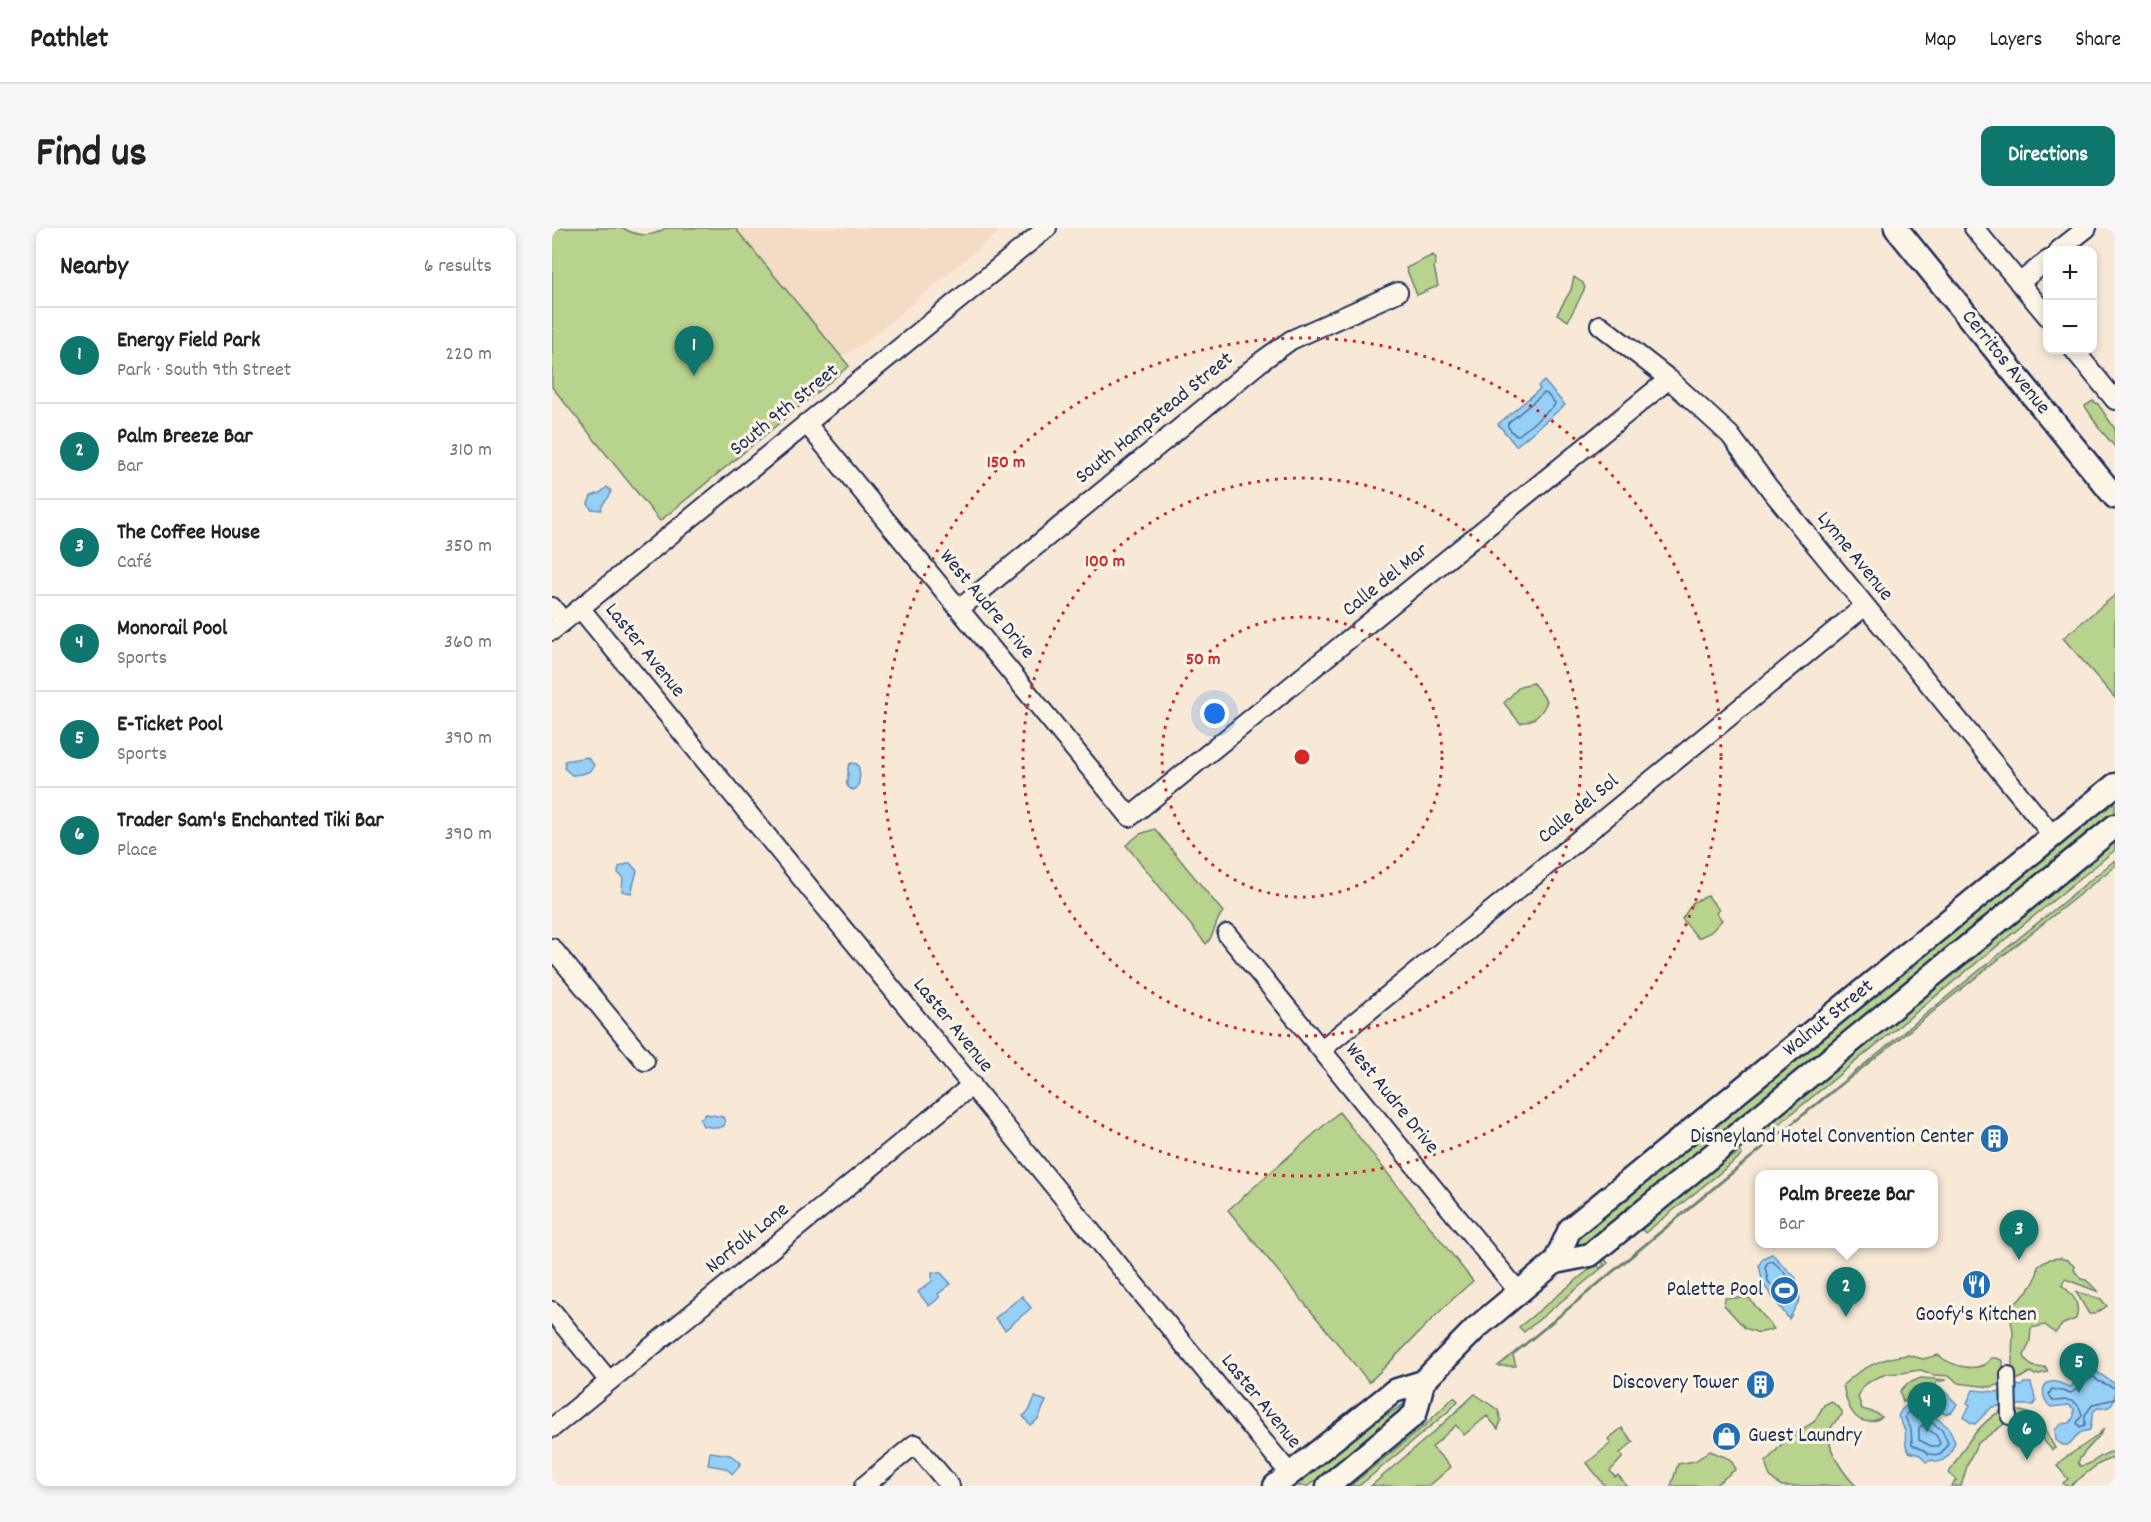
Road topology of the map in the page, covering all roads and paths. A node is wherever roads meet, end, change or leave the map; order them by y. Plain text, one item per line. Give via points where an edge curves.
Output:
1 (1047, 228) edge
2 (1896, 228) edge
3 (1974, 228) edge
4 (2087, 228) edge
5 (2064, 246) edge
6 (2043, 264) edge
7 (2019, 283) junction
8 (1398, 292) dead end
9 (2043, 311) edge
10 (1600, 325) dead end
11 (2077, 354) edge
12 (1669, 379) junction
13 (2115, 400) edge
14 (806, 423) junction
15 (2115, 497) edge
16 (1865, 606) junction
17 (552, 607) edge
18 (580, 608) junction
19 (959, 609) junction
20 (558, 626) edge
21 (2115, 785) edge
22 (1130, 817) joint
23 (2115, 826) edge
24 (2054, 837) junction
25 (1227, 934) dead end
26 (552, 948) edge
27 (1322, 1049) junction
28 (645, 1061) dead end
29 (972, 1085) junction
30 (1555, 1262) junction
31 (1519, 1292) junction
32 (552, 1311) edge
33 (2008, 1374) dead end
34 (609, 1381) junction
35 (1423, 1382) junction
36 (2009, 1417) dead end
37 (552, 1428) edge
38 (1282, 1480) edge
39 (864, 1486) edge
40 (950, 1486) edge
41 (1328, 1486) edge

1 - 14 street, South 9th Street
2 - 15 street, Cerritos Avenue
3 - 7 street
4 - 5 street
6 - 7 street
7 - 9 street
8 - 19 street, South Hampstead Street via 1291,340 1263,360
10 - 12 street, Lynne Avenue
11 - 13 street
12 - 16 street, Lynne Avenue via 1730,435
12 - 22 street, Calle del Mar
14 - 18 street, South 9th Street
14 - 19 street, West Audre Drive
16 - 24 street, Lynne Avenue
16 - 27 street, Calle del Sol
17 - 20 street
18 - 20 street, South 9th Street
18 - 29 street, Laster Avenue
19 - 22 street, West Audre Drive
21 - 24 street, Walnut Street
23 - 30 street, Walnut Street via 1590,1255
24 - 30 street, Walnut Street via 1570,1229
25 - 27 street, West Audre Drive
26 - 28 street
27 - 31 street, West Audre Drive
29 - 34 street, Norfolk Lane
29 - 38 street, Laster Avenue
30 - 31 street, Walnut Street
31 - 35 street, Walnut Street
32 - 34 street
33 - 36 street
34 - 37 street, Norfolk Lane
35 - 38 street, Walnut Street via 1394,1391
35 - 41 street via 1415,1414
39 - 40 street via 915,1444

